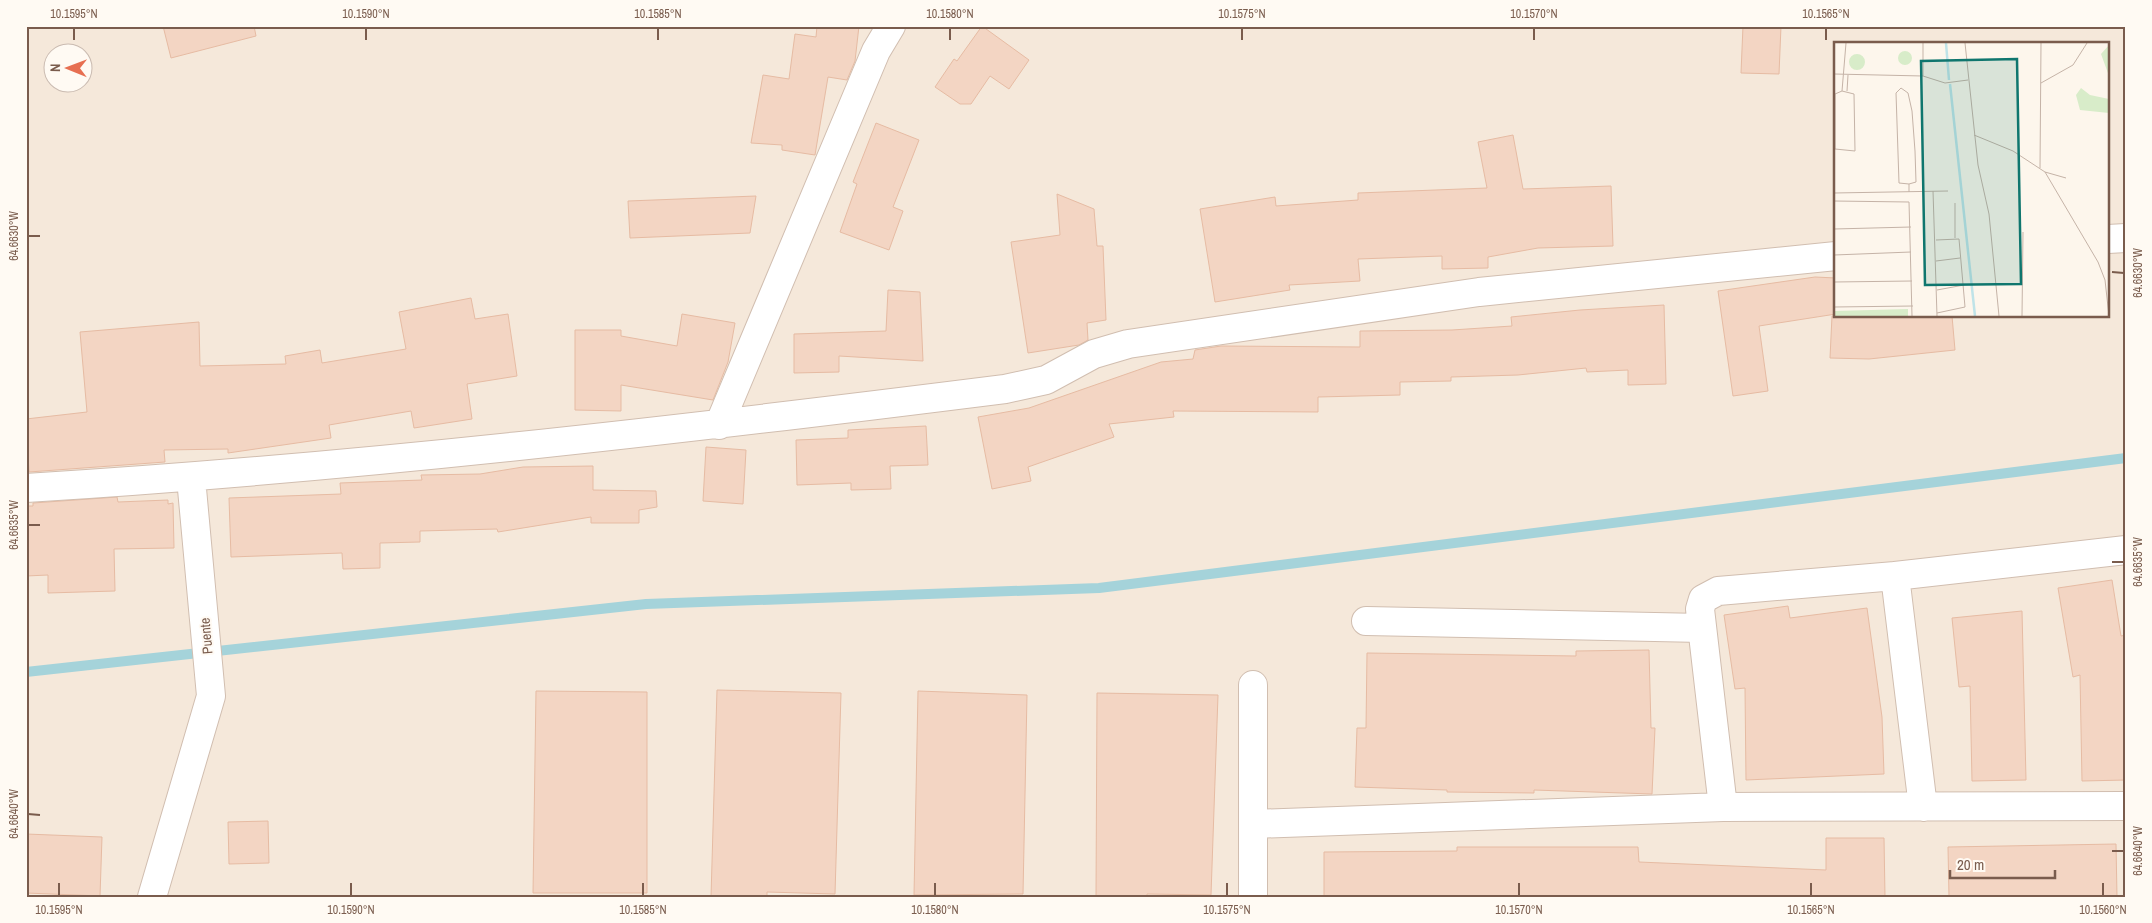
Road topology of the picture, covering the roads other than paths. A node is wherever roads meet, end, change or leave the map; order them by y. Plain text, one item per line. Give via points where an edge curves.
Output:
1 (891, 26) edge
2 (2126, 238) edge
3 (2110, 239) edge
4 (1834, 256) edge
5 (719, 425) junction
6 (191, 478) junction
7 (26, 488) edge
8 (2126, 550) edge
9 (1895, 576) junction
10 (1366, 621) dead end
11 (1702, 628) junction
12 (1253, 685) dead end
13 (2126, 806) edge
14 (1723, 807) junction
15 (1923, 807) junction
16 (1253, 824) junction
17 (152, 897) edge
18 (1253, 897) edge

1 - 5 street via 876,51
2 - 3 street
4 - 5 street via 1479,292 1148,341 1094,354 1046,380 1005,390
5 - 6 street
6 - 7 street
6 - 17 street, Puente via 211,696
8 - 9 street
9 - 11 street via 1718,590 1703,599 1700,609
9 - 15 street
10 - 11 street
11 - 14 street
12 - 16 street
13 - 15 street
14 - 15 street
14 - 16 street
16 - 18 street

